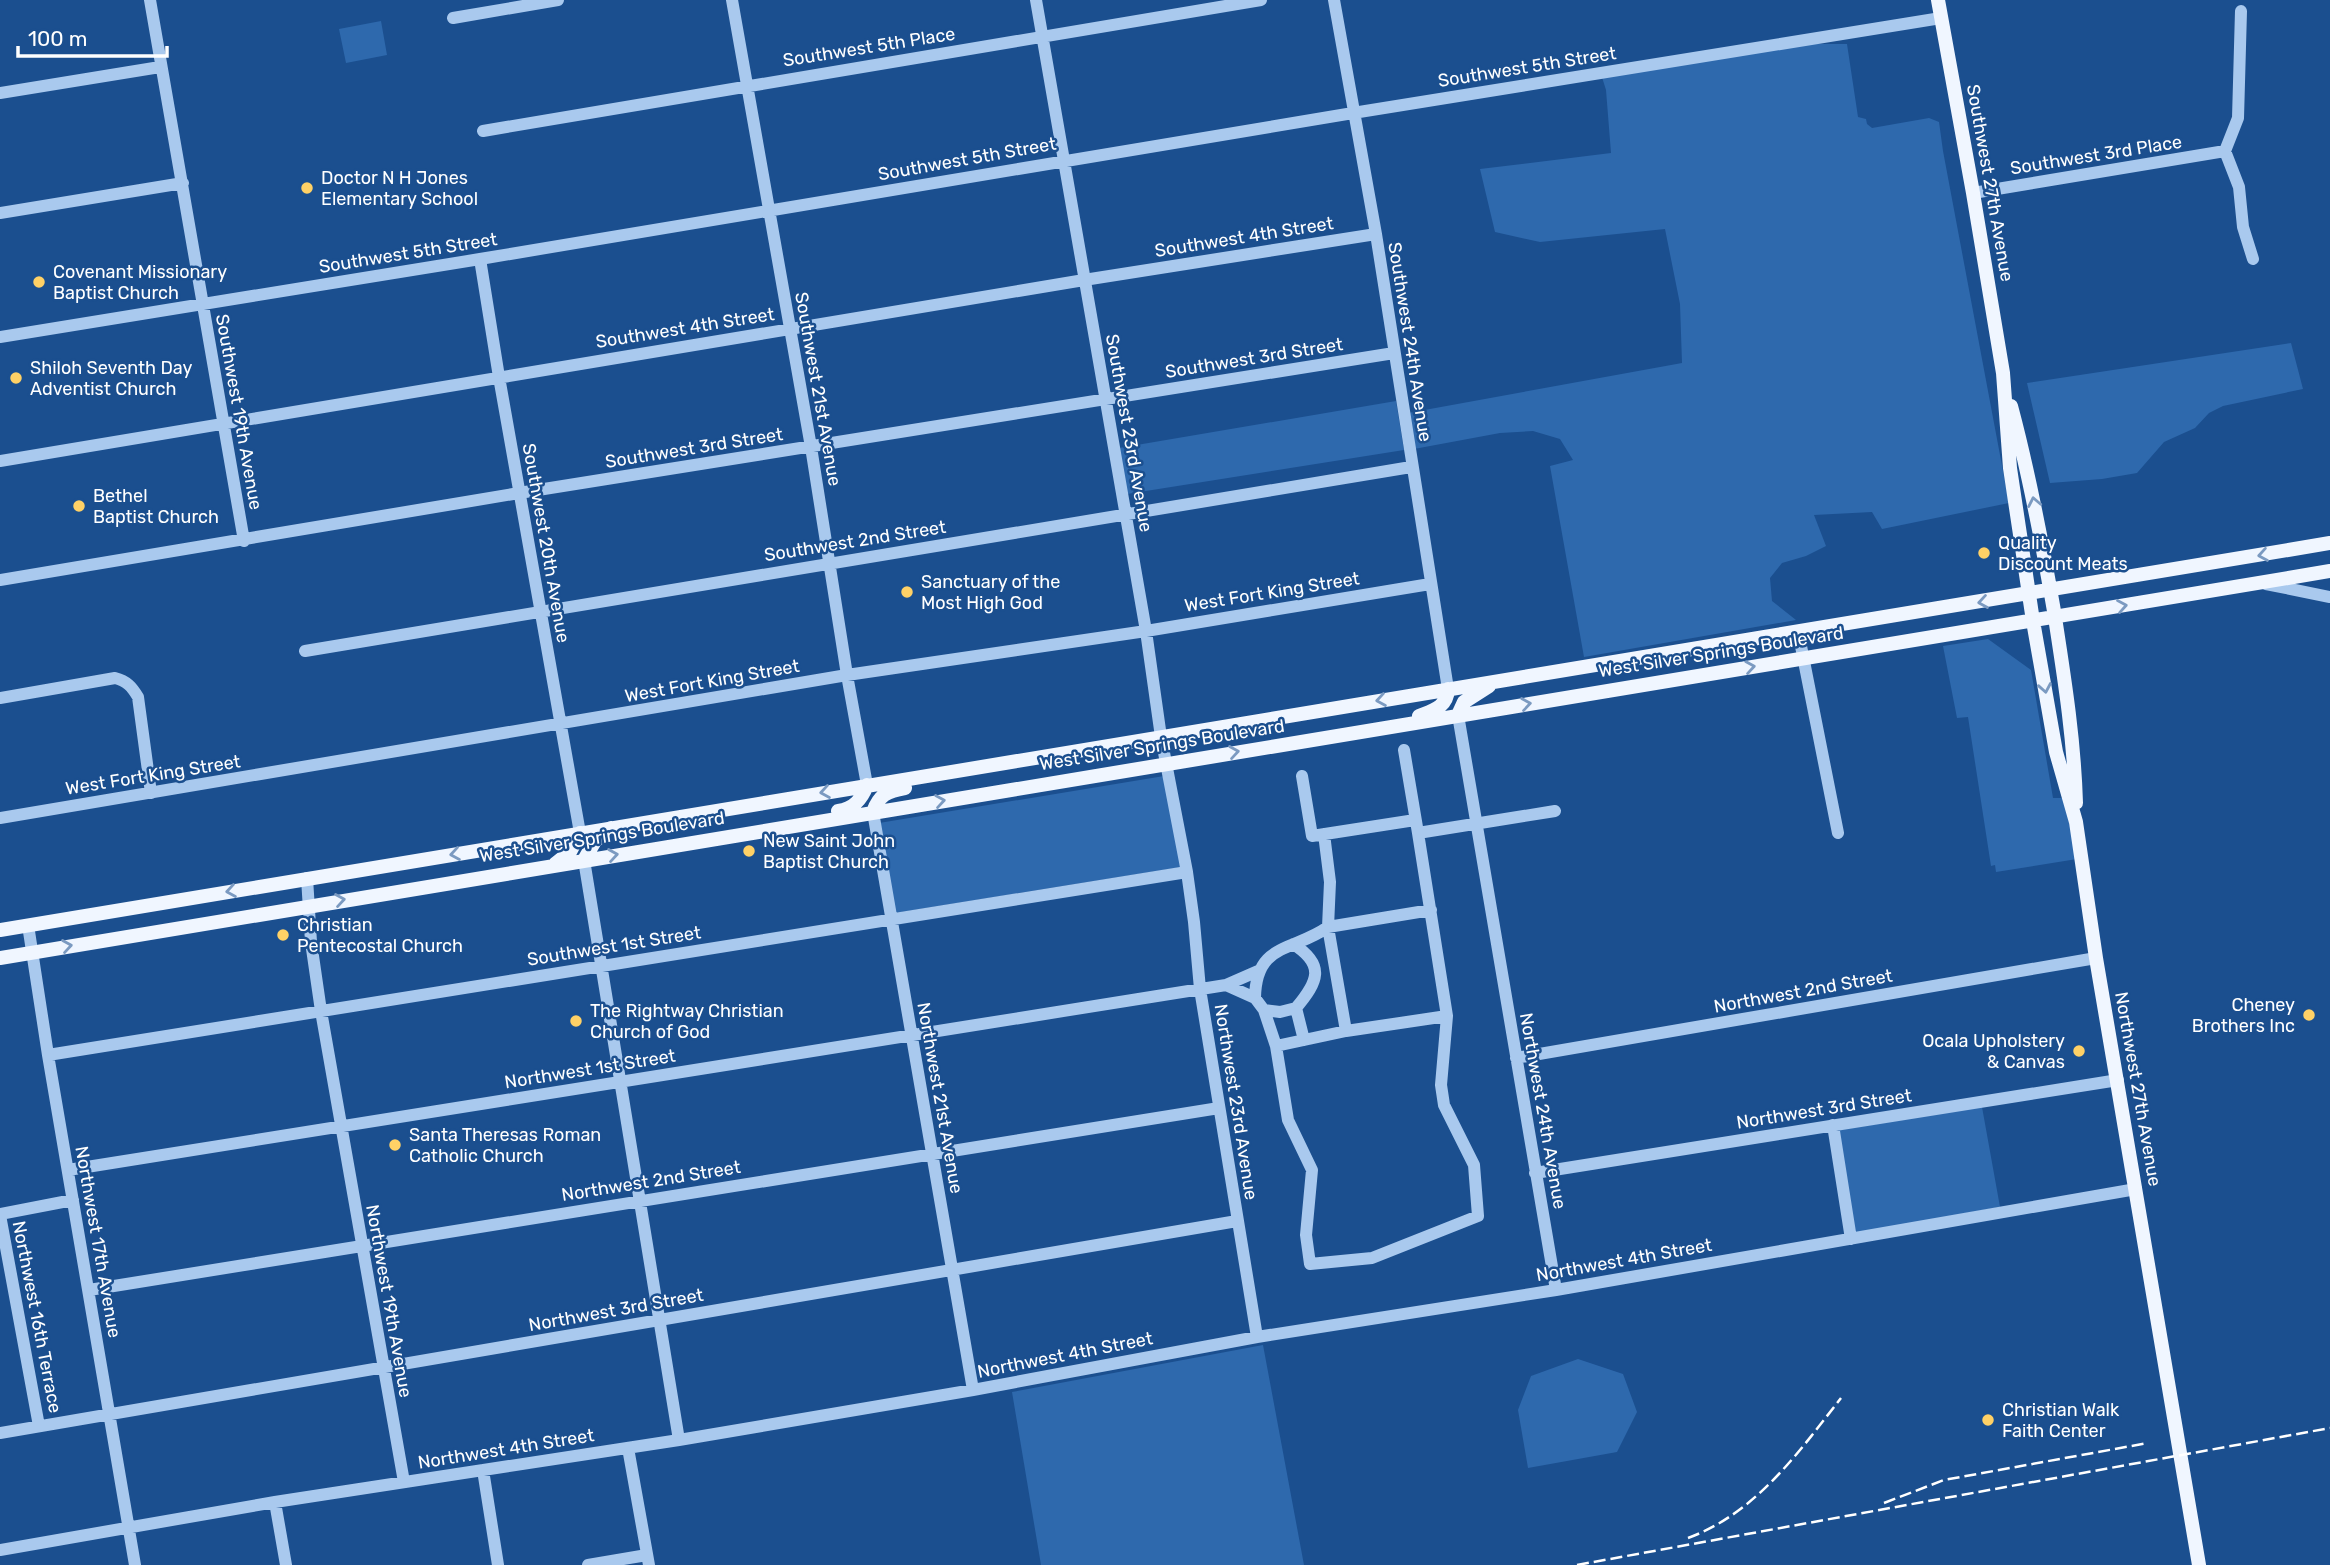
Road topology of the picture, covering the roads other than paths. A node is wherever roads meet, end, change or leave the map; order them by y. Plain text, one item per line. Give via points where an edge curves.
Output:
1 (150, 0) edge
2 (558, 0) edge
3 (732, 0) edge
4 (1036, 0) edge
5 (1262, 0) edge
6 (1334, 0) edge
7 (1938, 0) edge
8 (2241, 11) dead end
9 (453, 18) dead end
10 (1941, 18) junction
11 (1042, 36) junction
12 (160, 67) junction
13 (747, 85) junction
14 (0, 93) edge
15 (1353, 113) junction
16 (483, 131) dead end
17 (2225, 151) junction
18 (1063, 160) junction
19 (183, 183) junction
20 (1973, 192) junction
21 (769, 211) junction
22 (0, 213) edge
23 (1376, 234) junction
24 (480, 259) junction
25 (2253, 259) dead end
26 (1084, 280) junction
27 (203, 304) junction
28 (790, 329) junction
29 (0, 337) edge
30 (1394, 353) junction
31 (2003, 373) junction
32 (499, 377) junction
33 (1105, 400) junction
34 (222, 424) junction
35 (811, 447) junction
36 (0, 461) edge
37 (1411, 467) junction
38 (519, 493) junction
39 (1125, 515) junction
40 (244, 541) junction
41 (2330, 543) edge
42 (829, 563) junction
43 (2330, 571) edge
44 (0, 580) edge
45 (2259, 583) junction
46 (1430, 584) junction
47 (2050, 590) junction
48 (2029, 594) junction
49 (2330, 597) edge
50 (540, 611) junction
51 (2055, 617) junction
52 (2033, 621) junction
53 (1146, 631) junction
54 (1798, 631) junction
55 (305, 651) dead end
56 (1802, 658) junction
57 (847, 675) junction
58 (1494, 682) junction
59 (1448, 689) junction
60 (0, 698) edge
61 (1458, 715) junction
62 (1405, 724) junction
63 (560, 725) junction
64 (1161, 737) junction
65 (1404, 750) dead end
66 (992, 764) junction
67 (1167, 764) junction
68 (1302, 776) dead end
69 (867, 785) junction
70 (151, 793) junction
71 (1555, 811) dead end
72 (873, 812) junction
73 (0, 818) edge
74 (2076, 822) junction
75 (1477, 824) junction
76 (1416, 827) junction
77 (612, 828) junction
78 (776, 828) junction
79 (580, 833) junction
80 (1838, 833) dead end
81 (1324, 834) junction
82 (584, 860) junction
83 (554, 865) junction
84 (1186, 872) junction
85 (307, 878) junction
86 (310, 905) junction
87 (1431, 910) junction
88 (891, 920) junction
89 (28, 925) junction
90 (1328, 927) junction
91 (0, 930) edge
92 (1293, 944) junction
93 (32, 952) junction
94 (0, 958) edge
95 (2096, 958) junction
96 (602, 966) junction
97 (1258, 971) junction
98 (1226, 985) junction
99 (1200, 989) junction
100 (1255, 998) junction
101 (1296, 1008) junction
102 (1264, 1010) junction
103 (321, 1011) junction
104 (1447, 1017) junction
105 (1346, 1031) junction
106 (911, 1035) junction
107 (1304, 1040) junction
108 (1276, 1046) junction
109 (48, 1055) junction
110 (1516, 1058) junction
111 (2118, 1080) junction
112 (620, 1082) junction
113 (1219, 1108) junction
114 (1833, 1125) junction
115 (341, 1126) junction
116 (932, 1154) junction
117 (68, 1170) junction
118 (1535, 1173) junction
119 (2136, 1189) junction
120 (73, 1200) junction
121 (640, 1201) junction
122 (0, 1214) edge
123 (1237, 1221) junction
124 (1851, 1239) junction
125 (362, 1246) junction
126 (952, 1270) junction
127 (89, 1290) junction
128 (1556, 1290) junction
129 (659, 1320) junction
130 (1257, 1337) junction
131 (382, 1367) junction
132 (972, 1390) junction
133 (109, 1414) junction
134 (40, 1426) junction
135 (0, 1433) edge
136 (679, 1440) junction
137 (628, 1448) junction
138 (483, 1470) junction
139 (404, 1482) junction
140 (275, 1502) junction
141 (129, 1528) junction
142 (0, 1550) edge
143 (648, 1560) edge
144 (135, 1565) edge
145 (286, 1565) edge
146 (498, 1565) edge
147 (588, 1565) edge
148 (2199, 1565) edge

1 - 12 street, Southwest 19th Avenue
2 - 9 street
3 - 13 street, Southwest 21st Avenue
4 - 11 street, Southwest 23rd Avenue
5 - 11 street, Southwest 5th Place
6 - 15 street, Southwest 24th Avenue
7 - 10 main road, Southwest 27th Avenue
8 - 17 street via 2238,118
10 - 15 street, Southwest 5th Street
10 - 20 main road, Southwest 27th Avenue
11 - 13 street, Southwest 5th Place
11 - 18 street, Southwest 23rd Avenue
12 - 14 street
12 - 19 street, Southwest 19th Avenue
13 - 16 street, Southwest 5th Place
13 - 21 street, Southwest 21st Avenue
15 - 18 street, Southwest 5th Street
15 - 23 street, Southwest 24th Avenue
17 - 20 street, Southwest 3rd Place
17 - 25 street via 2239,187
18 - 21 street, Southwest 5th Street
18 - 26 street, Southwest 23rd Avenue
19 - 22 street
19 - 27 street, Southwest 19th Avenue
20 - 31 main road, Southwest 27th Avenue
21 - 24 street, Southwest 5th Street
21 - 28 street, Southwest 21st Avenue
23 - 26 street, Southwest 4th Street
23 - 30 street, Southwest 24th Avenue
24 - 27 street, Southwest 5th Street
24 - 32 street, Southwest 20th Avenue
26 - 28 street, Southwest 4th Street
26 - 33 street, Southwest 23rd Avenue
27 - 29 street, Southwest 5th Street
27 - 34 street, Southwest 19th Avenue
28 - 32 street, Southwest 4th Street
28 - 35 street, Southwest 21st Avenue
30 - 33 street, Southwest 3rd Street
30 - 37 street, Southwest 24th Avenue
47 -> 31 main road, Southwest 27th Avenue via 2027,466
31 - 48 main road, Southwest 27th Avenue via 2010,468
32 - 34 street, Southwest 4th Street
32 - 38 street, Southwest 20th Avenue
33 - 35 street, Southwest 3rd Street
33 - 39 street, Southwest 23rd Avenue
34 - 36 street, Southwest 4th Street
34 - 40 street, Southwest 19th Avenue
35 - 38 street, Southwest 3rd Street
35 - 42 street, Southwest 21st Avenue
37 - 39 street, Southwest 2nd Street
37 - 46 street, Southwest 24th Avenue
38 - 40 street, Southwest 3rd Street
38 - 50 street, Southwest 20th Avenue
39 - 42 street, Southwest 2nd Street
39 - 53 street, Southwest 23rd Avenue
40 - 44 street, Southwest 3rd Street
41 -> 47 main road, West Silver Springs Boulevard
42 - 50 street, Southwest 2nd Street
42 - 57 street, Southwest 21st Avenue
43 - 45 main road, West Silver Springs Boulevard
45 - 49 street
51 -> 45 main road, West Silver Springs Boulevard
46 - 53 street, West Fort King Street
46 - 59 street, Southwest 24th Avenue
47 - 48 main road, West Silver Springs Boulevard
47 - 51 main road, Southwest 27th Avenue
48 - 52 main road, Southwest 27th Avenue
48 -> 54 main road, West Silver Springs Boulevard
50 - 55 street, Southwest 2nd Street
50 - 63 street, Southwest 20th Avenue
51 - 52 main road, West Silver Springs Boulevard
51 - 74 main road, Southwest 27th Avenue via 2074,746
52 - 56 main road, West Silver Springs Boulevard
52 -> 74 main road, Northwest 27th Avenue via 2056,752
53 - 57 street, West Fort King Street
53 - 64 street, Southwest 23rd Avenue
54 - 56 street
54 - 58 main road, West Silver Springs Boulevard
61 -> 56 main road, West Silver Springs Boulevard
56 - 80 street
57 - 63 street, West Fort King Street
57 - 69 street, Southwest 21st Avenue
58 - 59 main road, West Silver Springs Boulevard
58 - 61 main road via 1464,702
59 - 62 main road via 1445,704
59 -> 64 main road, West Silver Springs Boulevard
60 - 70 street via 124,680 138,697
61 - 62 main road, West Silver Springs Boulevard
61 - 75 street
67 -> 62 main road, West Silver Springs Boulevard
63 - 70 street, West Fort King Street
63 - 79 street, Southwest 20th Avenue
64 - 66 main road, West Silver Springs Boulevard
64 - 67 street, Southwest 23rd Avenue
65 - 76 street
66 - 69 main road, West Silver Springs Boulevard
66 - 72 main road via 982,775 892,790 877,799
72 -> 67 main road, West Silver Springs Boulevard
67 - 84 street, Southwest 23rd Avenue
68 - 81 street via 1312,836
69 -> 77 main road, West Silver Springs Boulevard
69 - 78 main road via 856,804 845,810 780,820
70 - 73 street, West Fort King Street
71 - 75 street
72 - 78 main road, West Silver Springs Boulevard
72 - 88 street, Northwest 21st Avenue
74 - 95 main road, Northwest 27th Avenue
75 - 76 street
75 - 110 street, Northwest 24th Avenue
76 - 81 street
76 - 87 street
77 - 79 main road, West Silver Springs Boulevard
77 - 82 main road via 595,841
82 -> 78 main road, West Silver Springs Boulevard
79 - 83 main road via 570,852
79 -> 85 main road, West Silver Springs Boulevard
81 - 90 street via 1330,882
82 - 83 main road, West Silver Springs Boulevard
82 - 96 street
86 -> 83 main road, West Silver Springs Boulevard
84 - 88 street, Southwest 1st Street
84 - 99 street, Northwest 23rd Avenue
85 - 86 street
85 -> 89 main road, West Silver Springs Boulevard
93 -> 86 main road, West Silver Springs Boulevard
86 - 103 street
87 - 90 street
87 - 104 street
88 - 96 street, Southwest 1st Street
88 - 106 street, Northwest 21st Avenue
89 - 91 main road, West Silver Springs Boulevard
89 - 93 street, Northwest 17th Avenue
90 - 92 street
90 - 105 street
92 - 97 street via 1273,954
92 - 101 street via 1312,959 1316,970 1315,982
93 - 94 main road, West Silver Springs Boulevard
93 - 109 street, Northwest 17th Avenue
95 - 110 street, Northwest 2nd Street
95 - 111 main road, Northwest 27th Avenue
96 - 103 street, Southwest 1st Street
96 - 112 street
97 - 98 street, Northwest 1st Street
97 - 100 street
98 - 99 street, Northwest 1st Street
98 - 100 street
99 - 106 street, Northwest 1st Street
99 - 113 street, Northwest 23rd Avenue
100 - 102 street
101 - 102 street
101 - 107 street
102 - 108 street
103 - 109 street, Southwest 1st Street
103 - 115 street
104 - 105 street
104 - 108 street via 1441,1086 1444,1105 1474,1165 1478,1216 1372,1258 1310,1264 1306,1235 1312,1170 1288,1120
105 - 107 street
106 - 112 street, Northwest 1st Street
106 - 116 street, Northwest 21st Avenue
107 - 108 street
109 - 117 street, Northwest 17th Avenue
110 - 118 street, Northwest 24th Avenue
111 - 114 street, Northwest 3rd Street
111 - 119 main road, Northwest 27th Avenue
112 - 115 street, Northwest 1st Street
112 - 121 street
113 - 116 street, Northwest 2nd Street
113 - 123 street, Northwest 23rd Avenue
114 - 118 street, Northwest 3rd Street
114 - 124 street
115 - 117 street, Northwest 1st Street
115 - 125 street, Northwest 19th Avenue
116 - 121 street, Northwest 2nd Street
116 - 126 street, Northwest 21st Avenue
117 - 120 street, Northwest 17th Avenue
118 - 128 street, Northwest 24th Avenue
119 - 124 street, Northwest 4th Street
119 - 148 main road, Northwest 27th Avenue
120 - 122 street
120 - 127 street, Northwest 17th Avenue
121 - 125 street, Northwest 2nd Street
121 - 129 street
122 - 134 street, Northwest 16th Terrace
123 - 126 street, Northwest 3rd Street
123 - 130 street, Northwest 23rd Avenue
124 - 128 street, Northwest 4th Street
125 - 127 street, Northwest 2nd Street
125 - 131 street, Northwest 19th Avenue
126 - 129 street, Northwest 3rd Street
126 - 132 street, Northwest 21st Avenue
127 - 133 street, Northwest 17th Avenue
128 - 130 street, Northwest 4th Street
129 - 131 street, Northwest 3rd Street
129 - 136 street
130 - 132 street, Northwest 4th Street
131 - 133 street, Northwest 3rd Street
131 - 139 street, Northwest 19th Avenue
132 - 136 street, Northwest 4th Street
133 - 134 street, Northwest 3rd Street
133 - 141 street, Northwest 17th Avenue
134 - 135 street, Northwest 3rd Street
136 - 137 street, Northwest 4th Street
137 - 138 street, Northwest 4th Street
137 - 143 street
138 - 139 street, Northwest 4th Street
138 - 146 street
139 - 140 street, Northwest 4th Street
140 - 141 street, Northwest 4th Street
140 - 145 street
141 - 142 street, Northwest 4th Street
141 - 144 street, Northwest 17th Avenue
143 - 147 street

